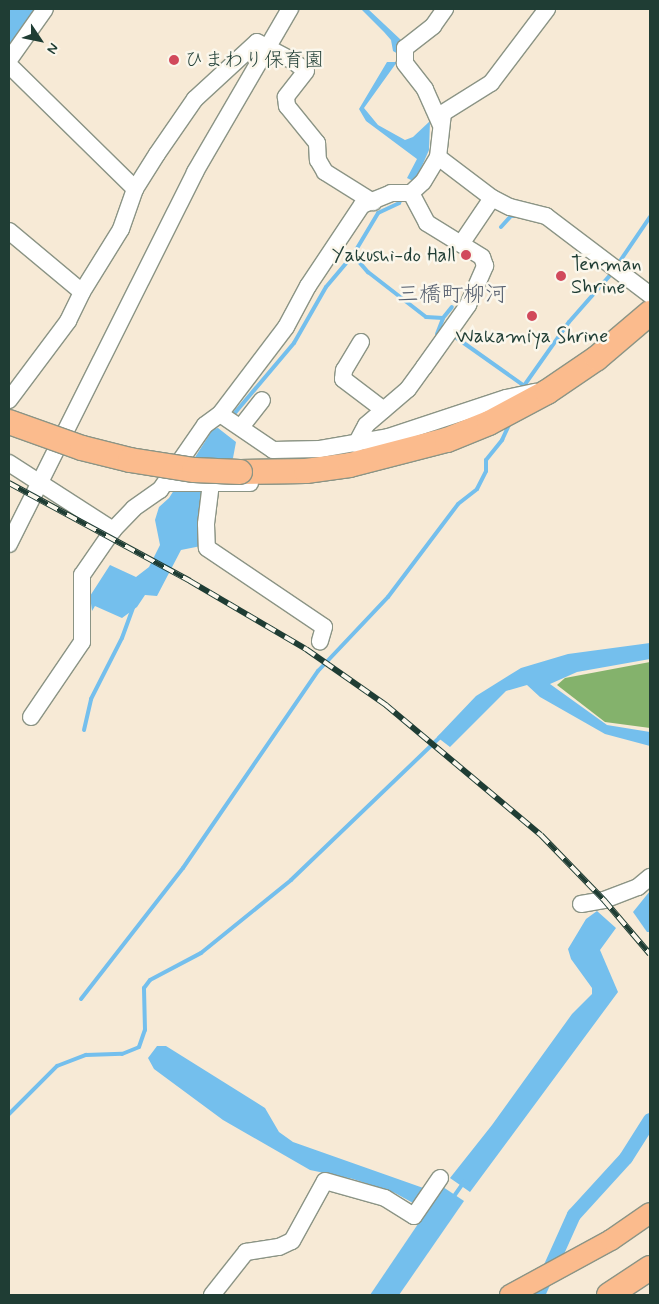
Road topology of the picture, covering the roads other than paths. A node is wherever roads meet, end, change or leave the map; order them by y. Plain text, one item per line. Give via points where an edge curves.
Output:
1 (45, 9) edge
2 (290, 9) edge
3 (445, 9) edge
4 (547, 9) edge
5 (267, 45) junction
6 (9, 60) edge
7 (9, 65) edge
8 (440, 123) junction
9 (438, 157) junction
10 (136, 189) junction
11 (411, 192) junction
12 (492, 198) junction
13 (373, 202) junction
14 (9, 231) edge
15 (461, 244) junction
16 (82, 292) junction
17 (650, 295) edge
18 (650, 313) edge
19 (361, 342) dead end
20 (9, 400) edge
21 (262, 400) dead end
22 (384, 410) junction
23 (220, 414) junction
24 (501, 415) junction
25 (9, 422) edge
26 (246, 431) junction
27 (356, 444) junction
28 (9, 463) edge
29 (300, 465) junction
30 (224, 479) junction
31 (41, 483) junction
32 (170, 483) junction
33 (113, 530) junction
34 (9, 544) edge
35 (320, 641) dead end
36 (31, 716) dead end
37 (650, 877) edge
38 (581, 904) dead end
39 (440, 1178) dead end
40 (650, 1213) edge
41 (649, 1274) edge
42 (513, 1293) edge
43 (212, 1295) edge
44 (609, 1295) edge
45 (623, 1295) edge
46 (633, 1295) edge

1 - 6 street
2 - 5 street
3 - 8 street via 432,26 404,48 405,63 425,89
4 - 8 street via 502,72 491,83 443,113
5 - 10 street via 257,42 195,99
5 - 13 street via 306,71 284,101 317,143 318,160 325,172
5 - 31 street via 195,172
7 - 10 street
8 - 9 street
9 - 11 street via 423,182
9 - 12 street
10 - 16 street via 121,229
11 - 13 street via 391,193
11 - 15 street via 427,223
12 - 15 street
12 - 17 street via 510,207 546,216 572,239
13 - 23 street via 362,205 346,226 286,327
14 - 16 street
15 - 22 street via 482,257 485,266 468,305 408,389
16 - 20 street via 68,321
18 - 24 highway via 597,358 547,392
19 - 22 street via 344,370 343,379
21 - 26 street
22 - 27 street via 366,425
23 - 26 street
23 - 32 street via 205,424
24 - 27 street via 443,422
24 - 29 street via 416,458
24 - 30 highway via 447,440 382,458 306,471
25 - 30 highway, bridge via 82,448
26 - 29 street
27 - 29 street
28 - 31 street
29 - 30 street
30 - 32 street
30 - 35 street via 206,524 207,548 324,627
31 - 33 street
31 - 34 street
32 - 33 street via 134,508
33 - 36 street via 82,575 82,642
37 - 38 street via 638,887 604,900
39 - 43 street via 414,1216 385,1198 325,1181 292,1240 280,1247 246,1252
40 - 42 main road via 570,1264
41 - 44 highway
41 - 45 highway
41 - 46 highway

